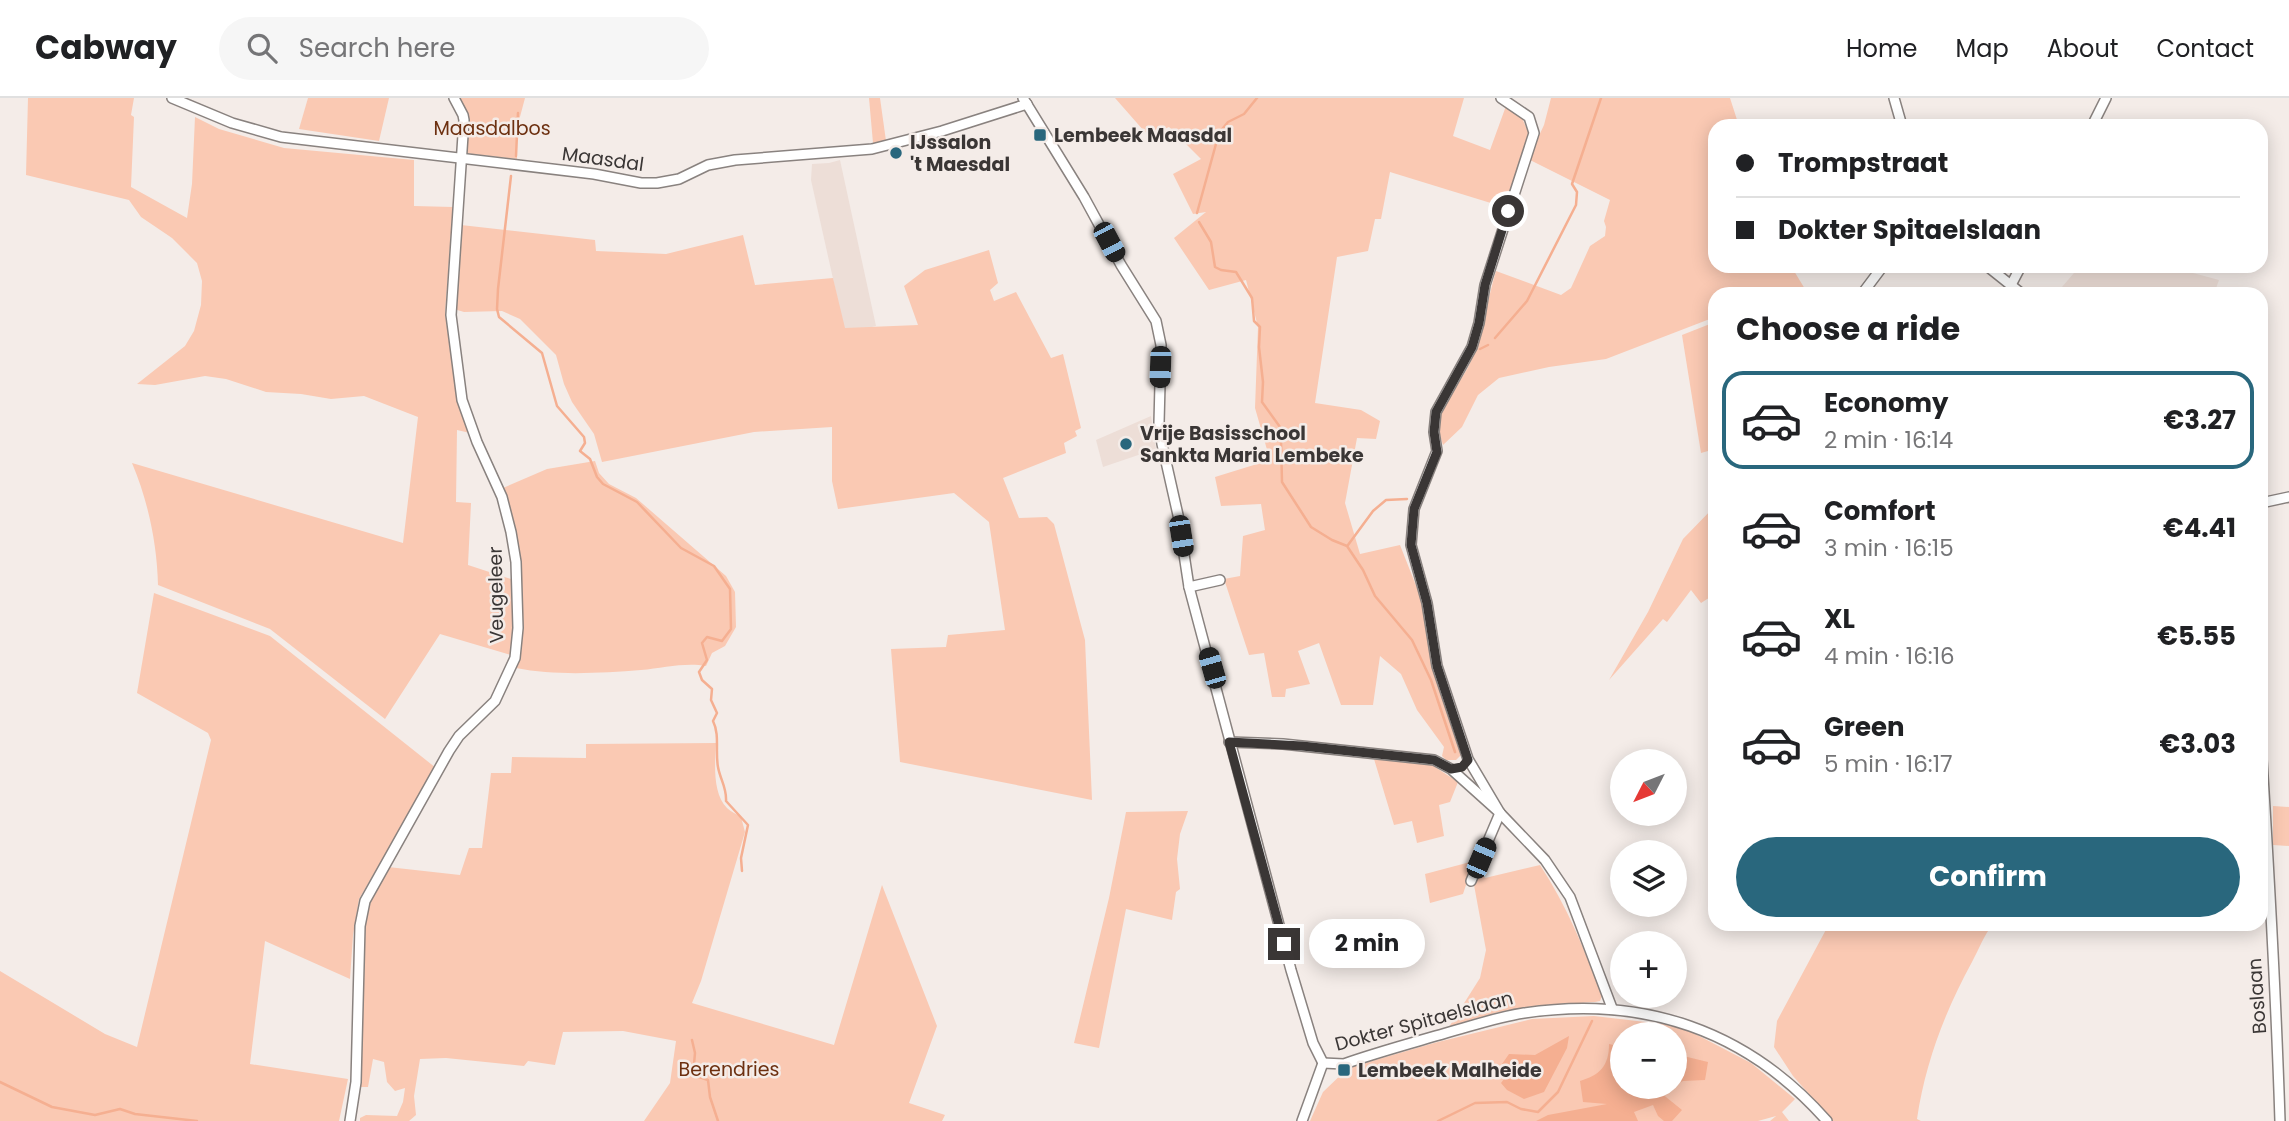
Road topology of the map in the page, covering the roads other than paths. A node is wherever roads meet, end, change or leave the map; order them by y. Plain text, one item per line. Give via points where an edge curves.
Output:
1 (172, 98) edge
2 (454, 98) edge
3 (1501, 98) edge
4 (1894, 98) edge
5 (2106, 98) edge
6 (1025, 101) edge
7 (1900, 119) edge
8 (2096, 119) edge
9 (460, 159) junction
10 (1996, 273) edge
11 (2017, 273) edge
12 (2011, 285) junction
13 (2013, 287) edge
14 (2289, 497) edge
15 (2268, 502) edge
16 (1220, 580) dead end
17 (1189, 587) junction
18 (1229, 742) junction
19 (1468, 760) junction
20 (1451, 769) junction
21 (1500, 813) junction
22 (1471, 881) dead end
23 (2268, 889) edge
24 (1610, 1003) edge
25 (1612, 1008) joint
26 (1323, 1063) junction
27 (350, 1121) edge
28 (1302, 1121) edge
29 (1827, 1121) edge
30 (2280, 1121) edge

1 - 9 street, Maasdal via 281,137
2 - 9 street, Veugeleer via 464,115
3 - 19 street via 1530,117 1534,133 1485,285 1472,347 1436,412 1437,452 1414,509 1411,545 1437,666
4 - 7 street
5 - 8 street
6 - 9 street, Maasdal via 942,131 872,149 735,160 657,183
6 - 17 street, Dokter Spitaelslaan via 1156,321 1161,345 1159,423
9 - 27 street, Veugeleer via 452,315 462,400 512,532 518,628 514,658 495,701 449,751 365,901
10 - 12 street
11 - 12 street
12 - 13 street
14 - 15 street
16 - 17 street
17 - 18 street, Dokter Spitaelslaan
18 - 20 street via 1434,760
18 - 26 street, Dokter Spitaelslaan via 1291,970
19 - 20 street
19 - 21 street
20 - 21 street
21 - 22 street
21 - 24 street via 1545,860 1570,897
23 - 30 street, Boslaan
25 - 26 street, Dokter Spitaelslaan via 1522,1013 1481,1021 1344,1064
25 - 29 street, Dokter Spitaelslaan via 1676,1021 1724,1041 1783,1078
26 - 28 street

